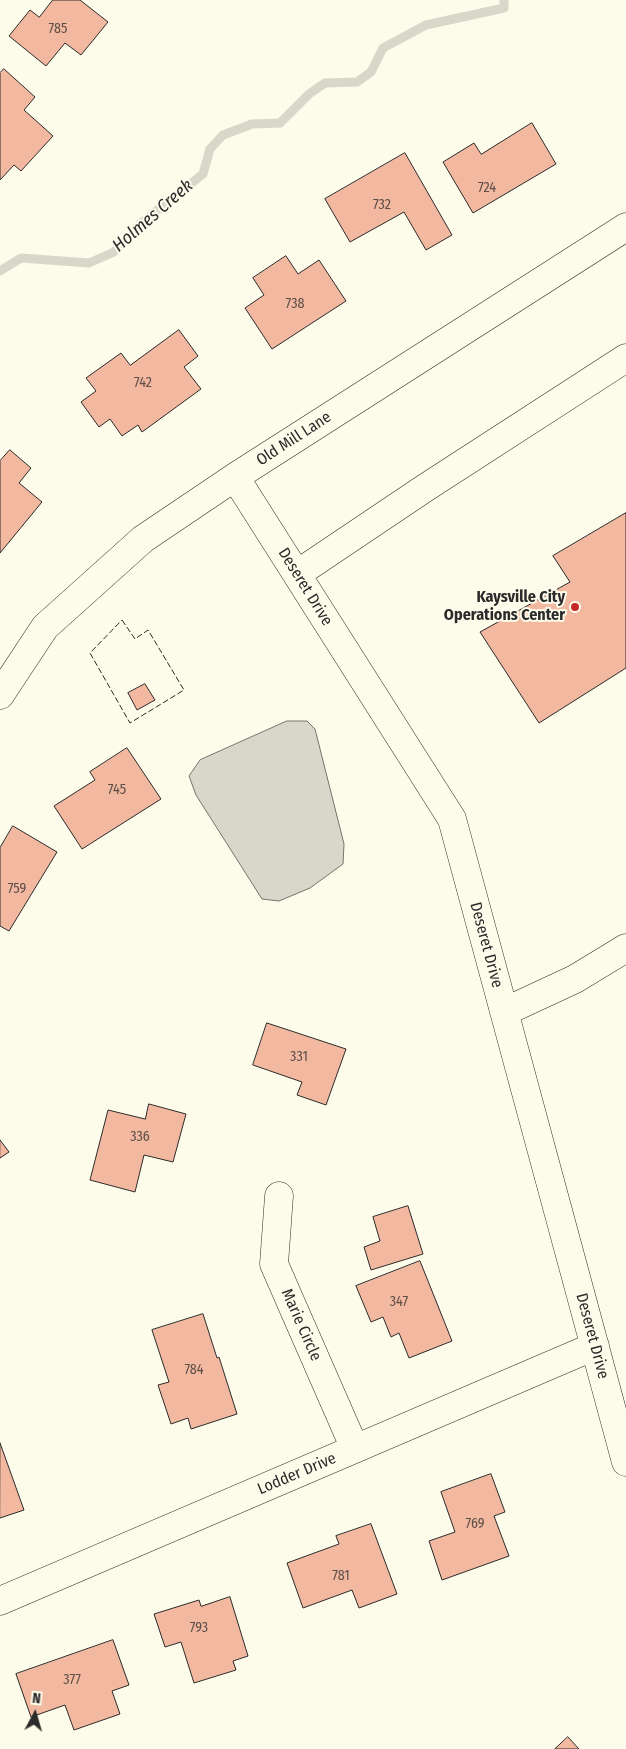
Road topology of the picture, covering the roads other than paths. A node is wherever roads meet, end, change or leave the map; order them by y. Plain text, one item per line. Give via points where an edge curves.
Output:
1 (626, 227) edge
2 (626, 358) edge
3 (235, 476) junction
4 (297, 574) junction
5 (0, 695) edge
6 (626, 948) edge
7 (504, 1012) junction
8 (279, 1196) dead end
9 (595, 1346) junction
10 (355, 1449) junction
11 (626, 1462) edge
12 (0, 1601) edge

1 - 3 street, Old Mill Lane
2 - 4 street
3 - 4 street, Deseret Drive
3 - 5 street, Old Mill Lane via 143,539 45,627
4 - 7 street, Deseret Drive via 452,819
6 - 7 street via 575,979
7 - 9 street, Deseret Drive
8 - 10 street, Marie Circle via 274,1264
9 - 10 street, Lodder Drive
9 - 11 street, Deseret Drive
10 - 12 street, Lodder Drive

